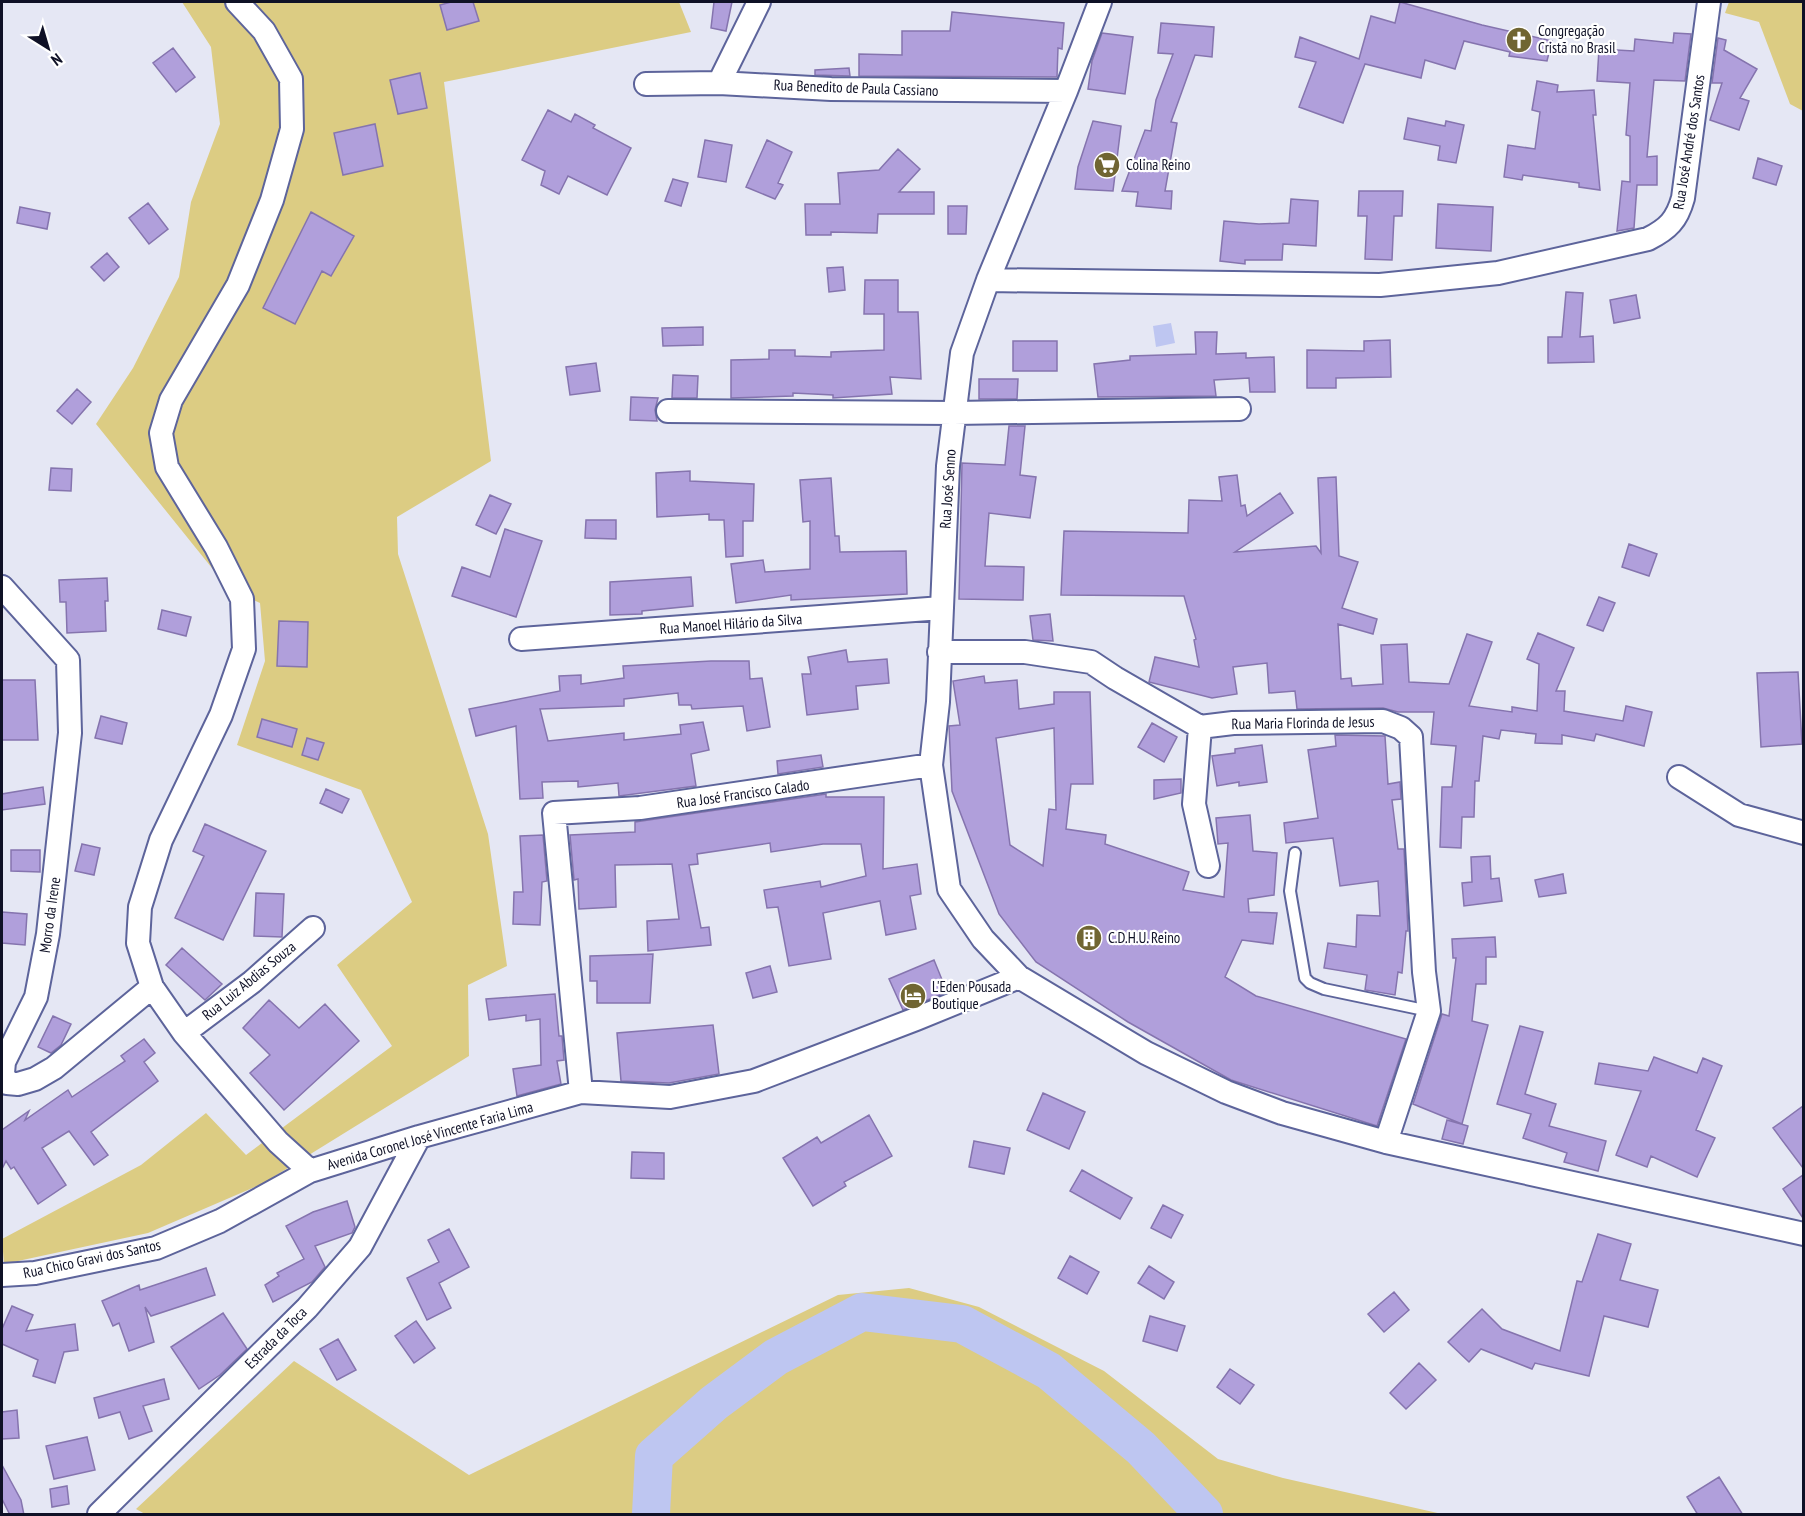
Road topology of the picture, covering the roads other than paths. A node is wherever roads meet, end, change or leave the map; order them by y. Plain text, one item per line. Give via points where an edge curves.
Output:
1 (237, 2) edge
2 (759, 2) edge
3 (1100, 2) edge
4 (1709, 2) edge
5 (719, 83) junction
6 (646, 84) dead end
7 (1066, 92) junction
8 (988, 280) junction
9 (1239, 409) dead end
10 (668, 411) dead end
11 (954, 413) junction
12 (2, 587) edge
13 (942, 608) junction
14 (521, 639) dead end
15 (939, 652) junction
16 (1200, 727) junction
17 (931, 765) junction
18 (1679, 777) dead end
19 (1803, 833) edge
20 (1295, 853) dead end
21 (1208, 866) dead end
22 (313, 928) dead end
23 (1019, 977) junction
24 (152, 987) junction
25 (1429, 1011) junction
26 (184, 1033) junction
27 (581, 1092) junction
28 (418, 1137) junction
29 (1386, 1142) junction
30 (310, 1171) junction
31 (1803, 1234) edge
32 (2, 1275) edge
33 (99, 1515) edge

1 - 24 street, Avenida Coronel José Vincente Faria Lima via 264,31 291,79 292,129 272,200 238,285 171,400 160,433 167,467 216,547 242,599 244,649 221,715 161,840 140,907 138,943
2 - 5 street
3 - 7 street, Rua José Senno
4 - 8 street, Rua José André dos Santos via 1683,198 1678,216 1666,230 1648,239 1498,273 1380,285
5 - 6 street, Rua Benedito de Paula Cassiano
5 - 7 street, Rua Benedito de Paula Cassiano via 831,89
7 - 8 street, Rua José Senno
8 - 11 street, Rua José Senno via 962,353
9 - 11 street
10 - 11 street
11 - 13 street, Rua José Senno
12 - 24 street, Morro da Irene via 68,660 70,733 48,934 36,997 4,1062 7,1083 34,1079 54,1068
13 - 14 street, Rua Manoel Hilário da Silva
13 - 15 street, Rua José Senno
15 - 16 street via 1024,652 1091,662
15 - 17 street, Rua José Senno
16 - 21 street via 1194,804
16 - 25 street, Rua Maria Florinda de Jesus via 1383,721 1412,737
17 - 23 street, Rua José Senno via 949,889 983,939
17 - 27 street, Rua José Francisco Calado via 640,808 554,813
18 - 19 street via 1739,815
20 - 25 lane via 1290,891 1305,978 1324,989
22 - 26 street, Rua Luiz Abdias Souza via 252,982
23 - 27 street, Avenida Coronel José Vincente Faria Lima via 754,1080 670,1097
23 - 29 street, Rua José Senno via 1146,1053 1226,1092 1282,1113
24 - 26 street, Avenida Coronel José Vincente Faria Lima
25 - 29 street, Rua Maria Florinda de Jesus
26 - 30 street, Avenida Coronel José Vincente Faria Lima via 278,1142
27 - 28 street, Avenida Coronel José Vincente Faria Lima
28 - 30 street, Avenida Coronel José Vincente Faria Lima
28 - 33 street, Estrada da Toca via 360,1247 307,1308
29 - 31 street, Rua José Senno
30 - 32 street, Rua Chico Gravi dos Santos via 220,1221 156,1248 35,1273

